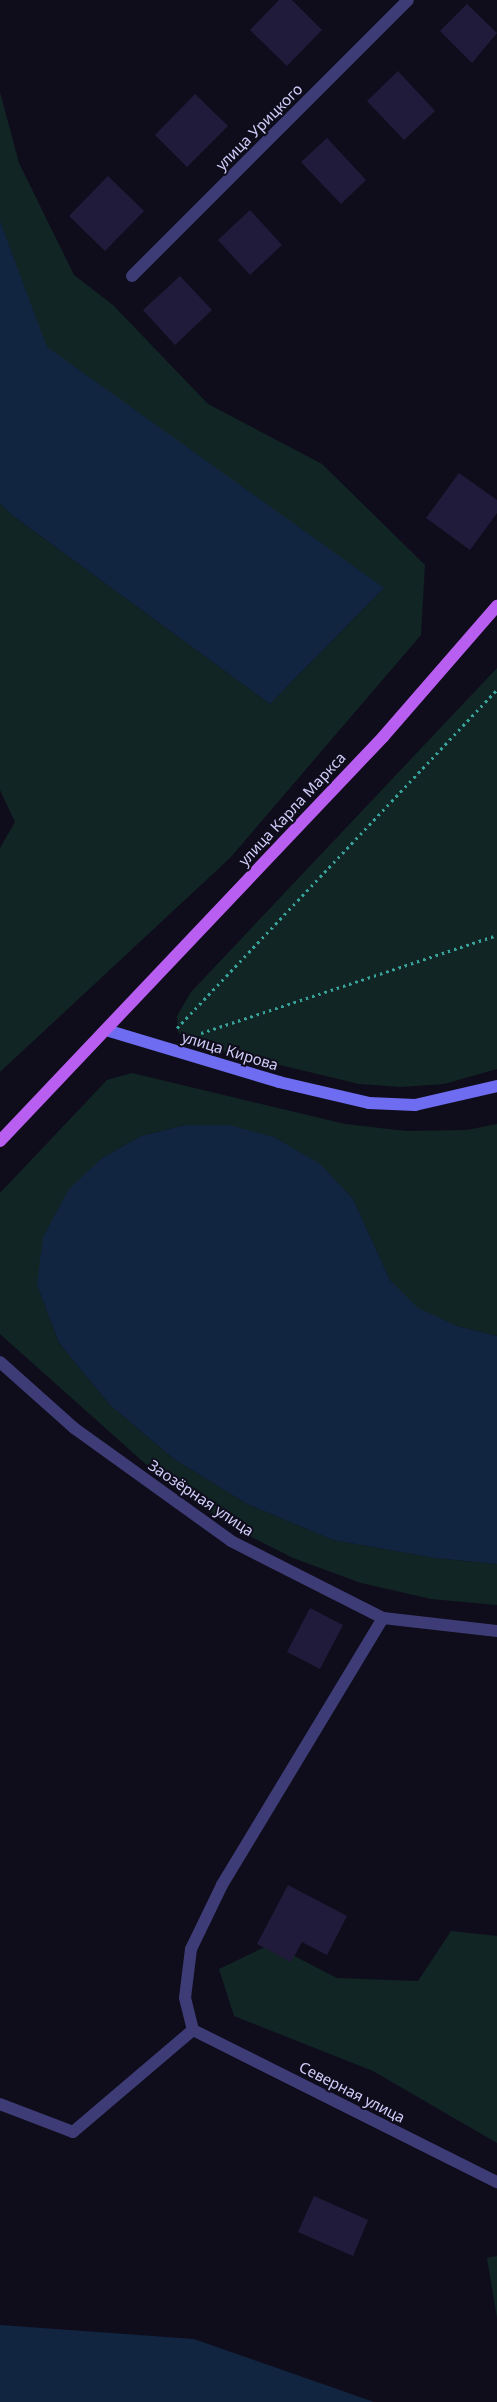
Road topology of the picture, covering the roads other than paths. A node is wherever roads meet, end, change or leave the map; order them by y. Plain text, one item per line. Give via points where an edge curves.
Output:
1 (408, 0) edge
2 (132, 276) dead end
3 (497, 606) edge
4 (106, 1030) junction
5 (497, 1086) edge
6 (0, 1142) edge
7 (0, 1362) edge
8 (383, 1618) junction
9 (497, 1631) edge
10 (193, 2030) junction
11 (0, 2104) edge
12 (497, 2182) edge

1 - 2 street, улица Урицкого
3 - 4 main road, улица Карла Маркса via 383,737
4 - 5 street, улица Кирова via 279,1082 369,1103 415,1105
4 - 6 main road
7 - 8 street, Заозёрная улица via 74,1428 231,1541
8 - 9 street, Заозёрная улица
8 - 10 street via 222,1885 191,1950 185,1998
10 - 11 street via 73,2132
10 - 12 street, Северная улица

